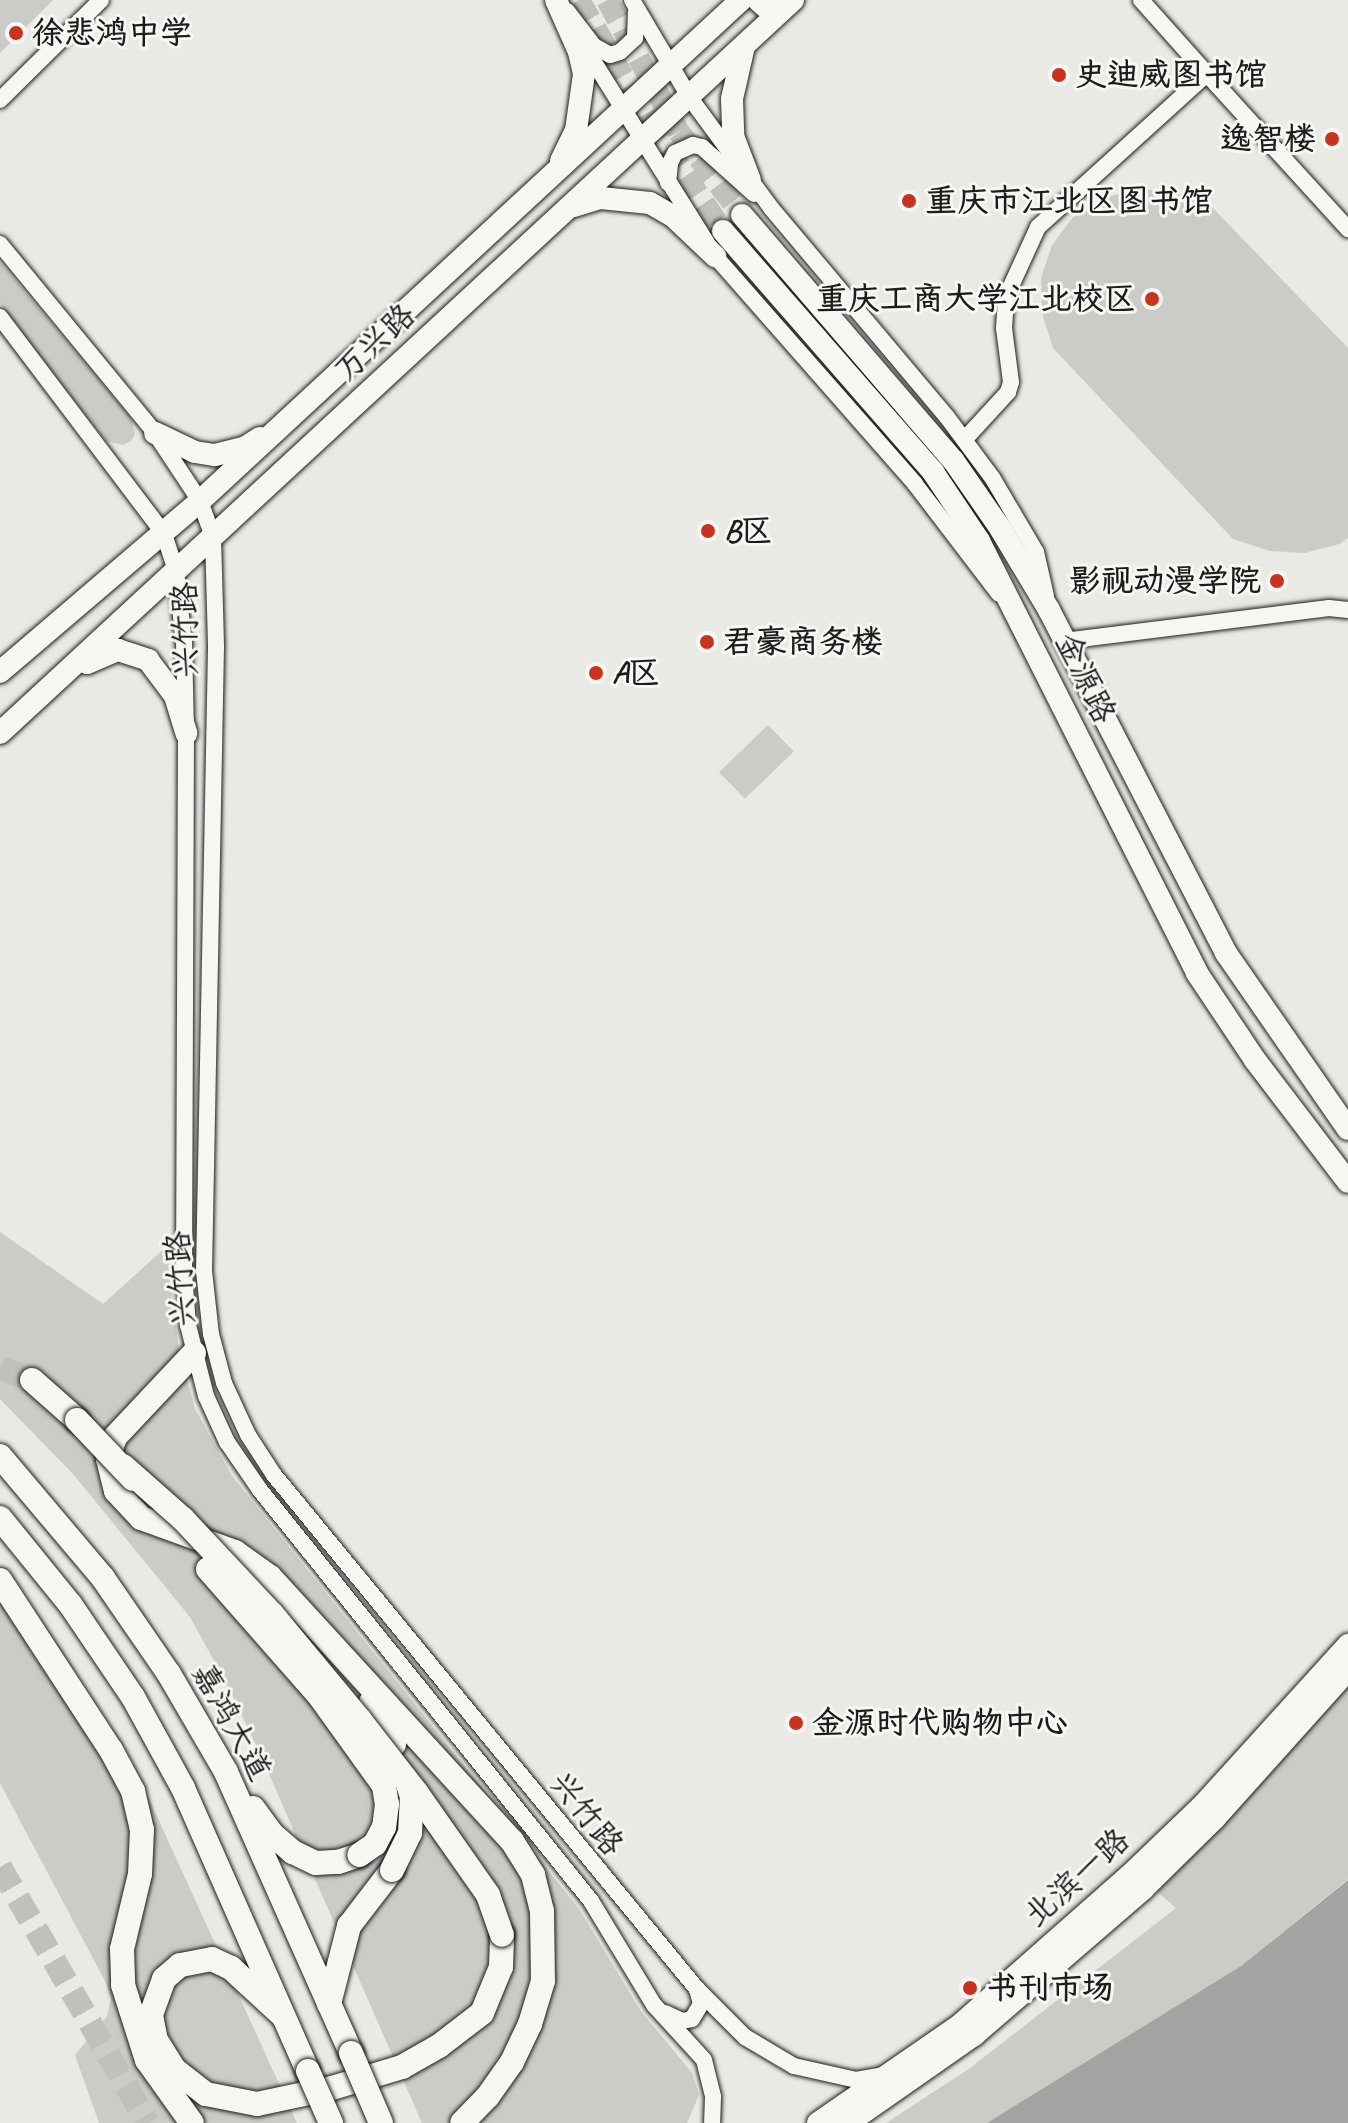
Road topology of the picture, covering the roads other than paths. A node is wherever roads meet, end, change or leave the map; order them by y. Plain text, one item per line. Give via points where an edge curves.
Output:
1 (101, 0) edge
2 (557, 0) edge
3 (741, 0) edge
4 (758, 0) edge
5 (1141, 0) edge
6 (633, 1) edge
7 (790, 2) edge
8 (745, 43) junction
9 (670, 66) junction
10 (1207, 74) junction
11 (690, 98) junction
12 (0, 100) edge
13 (622, 112) junction
14 (641, 143) junction
15 (556, 173) junction
16 (750, 180) junction
17 (668, 183) junction
18 (569, 208) junction
19 (771, 208) junction
20 (742, 215) tunnel mouth
21 (1348, 229) edge
22 (723, 231) tunnel mouth
23 (492, 233) junction
24 (0, 244) edge
25 (715, 256) junction
26 (504, 268) junction
27 (0, 317) edge
28 (292, 418) junction
29 (155, 433) junction
30 (965, 439) junction
31 (200, 501) junction
32 (164, 534) junction
33 (213, 537) junction
34 (176, 571) junction
35 (1049, 610) junction
36 (1348, 610) edge
37 (1023, 626) junction
38 (1064, 641) junction
39 (0, 672) edge
40 (43, 694) junction
41 (0, 733) edge
42 (186, 733) junction
43 (1348, 1129) edge
44 (1348, 1182) edge
45 (194, 1353) junction
46 (32, 1380) tunnel mouth
47 (0, 1456) edge
48 (123, 1466) junction
49 (0, 1518) edge
50 (0, 1580) edge
51 (1348, 1645) edge
52 (352, 1669) junction
53 (1348, 1670) edge
54 (226, 1772) junction
55 (697, 1989) junction
56 (329, 2004) junction
57 (654, 2005) junction
58 (283, 2016) junction
59 (894, 2073) junction
60 (192, 2123) edge
61 (331, 2123) edge
62 (381, 2123) edge
63 (462, 2123) edge
64 (712, 2123) edge
65 (818, 2123) edge
66 (848, 2123) edge

1 - 12 street
2 - 6 street via 594,46 610,55 635,38
2 - 13 street
2 - 15 main road via 584,74 576,130
3 - 9 main road, 万兴路
4 - 7 main road via 769,10
5 - 10 street
6 - 9 street
7 - 8 main road, 万兴路
8 - 11 main road, 万兴路
8 - 16 main road via 732,99 733,136
9 - 11 street
9 - 13 main road, 万兴路
10 - 21 street
10 - 30 street via 1038,227 1006,297 1008,392
11 - 14 main road, 万兴路
11 - 16 street
13 - 14 street
13 - 15 main road, 万兴路
14 - 17 street
14 - 18 main road, 万兴路
15 - 23 main road, 万兴路
16 - 19 street
17 - 19 street via 675,153 702,147
17 - 25 street
18 - 25 main road via 601,198 650,203 674,217
18 - 26 main road, 万兴路
19 - 30 street
20 - 35 main road, 金源路 via 953,460
22 - 37 main road, 金源路 via 933,472 979,541
23 - 26 main road via 509,226 519,231 520,242
23 - 28 main road, 万兴路
24 - 29 street, 兴竹路
25 - 37 street via 915,484
26 - 33 main road, 万兴路
27 - 32 street, 兴竹路
28 - 29 main road via 244,448 215,455 195,452
28 - 31 main road, 万兴路
29 - 31 street, 兴竹路
30 - 35 street via 1036,552
31 - 32 main road, 万兴路
31 - 33 street, 兴竹路
32 - 34 street, 兴竹路
32 - 39 main road, 万兴路
33 - 34 main road, 万兴路
33 - 55 street, 兴竹路 via 216,647 204,1271 211,1334 224,1383 274,1475
34 - 40 main road, 万兴路
34 - 42 street, 兴竹路
35 - 38 main road, 金源路
36 - 38 street via 1329,608
37 - 44 main road, 金源路 via 1197,973
38 - 43 main road, 金源路 via 1226,953
40 - 41 main road, 万兴路
40 - 42 main road via 108,651 130,651 164,676
42 - 45 street, 兴竹路 via 184,1273
45 - 52 highway via 115,1437 108,1459 116,1491 141,1518 235,1552 270,1577
45 - 57 street, 兴竹路 via 227,1442 260,1490 591,1901
46 - 48 highway, bridge
47 - 54 highway, 嘉鸿大道 via 103,1578 169,1674
48 - 54 highway, bridge via 172,1530 318,1694 384,1786 384,1827 375,1844 359,1855 316,1863 272,1834
48 - 58 highway, bridge via 242,1582 360,1720 488,1895 502,1935 501,1967 482,2013 402,2067 332,2088 257,2104 206,2094 175,2070 156,2040 151,2015 164,1979 180,1965 212,1959 231,1968
49 - 58 highway via 70,1604 133,1697 183,1788
50 - 60 highway via 133,1791 142,1830 140,1874 122,1949 123,1985 147,2060
51 - 59 main road, 北滨一路 via 1204,1804 1128,1877 960,2025
52 - 56 highway, bridge via 394,1744 412,1797 410,1833 392,1870 349,1926
52 - 63 highway via 512,1841 533,1875 542,1911 543,1981 530,2024 512,2062
53 - 66 main road, 北滨一路 via 1215,1818 1143,1889 974,2035
54 - 56 highway, 嘉鸿大道
55 - 57 street via 701,2004 692,2019 671,2017
55 - 59 street, 兴竹路 via 745,2037 794,2066 856,2080
56 - 62 highway, 嘉鸿大道, bridge
57 - 64 street, 兴竹路 via 704,2060 713,2097
58 - 61 highway, bridge
59 - 65 main road, 北滨一路

